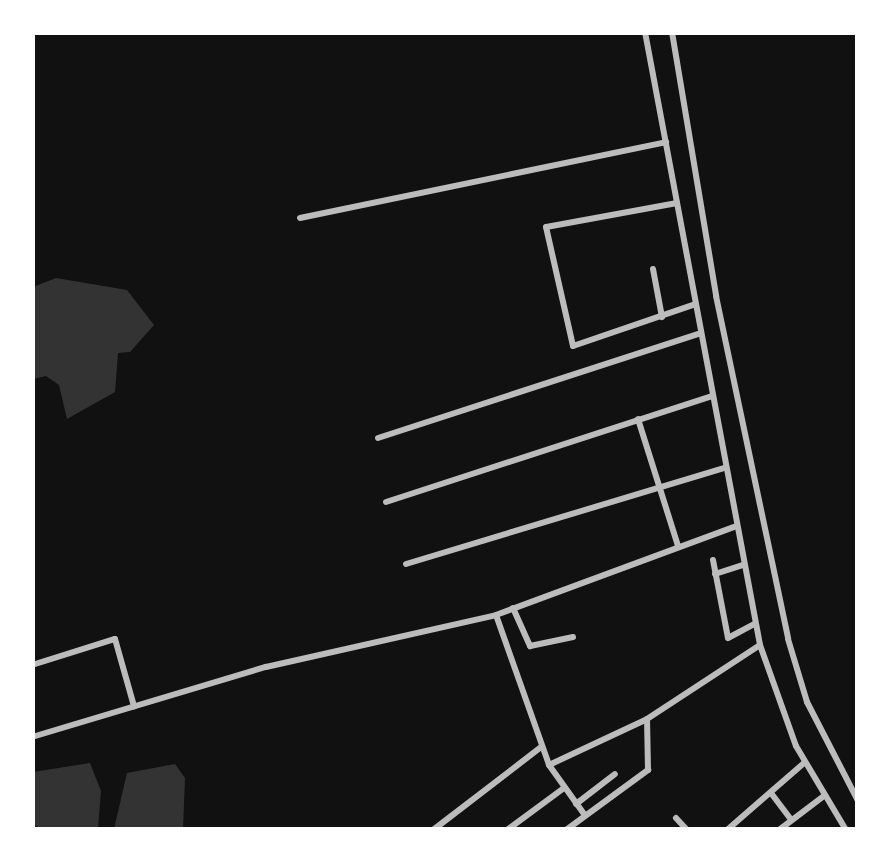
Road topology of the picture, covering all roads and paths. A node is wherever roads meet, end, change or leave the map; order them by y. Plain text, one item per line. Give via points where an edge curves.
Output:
1 (646, 32) edge
2 (672, 32) edge
3 (666, 142) junction
4 (678, 203) junction
5 (300, 218) dead end
6 (653, 269) dead end
7 (693, 305) junction
8 (662, 317) junction
9 (699, 334) junction
10 (710, 397) junction
11 (638, 419) junction
12 (378, 438) dead end
13 (724, 468) junction
14 (657, 488) junction
15 (386, 502) dead end
16 (734, 527) junction
17 (678, 546) junction
18 (713, 560) dead end
19 (406, 564) dead end
20 (742, 565) junction
21 (715, 574) junction
22 (513, 608) junction
23 (496, 615) junction
24 (754, 624) junction
25 (573, 638) dead end
26 (760, 645) junction
27 (32, 665) edge
28 (134, 706) junction
29 (648, 719) junction
30 (32, 737) edge
31 (541, 746) junction
32 (804, 763) junction
33 (549, 766) junction
34 (615, 774) dead end
35 (564, 788) junction
36 (771, 793) junction
37 (824, 796) junction
38 (858, 800) edge
39 (576, 804) junction
40 (584, 814) junction
41 (676, 818) dead end
42 (790, 818) junction
43 (433, 830) edge
44 (508, 830) edge
45 (566, 830) edge
46 (687, 830) edge
47 (727, 830) edge
48 (779, 830) edge
49 (846, 830) edge

1 - 3 street
2 - 38 street via 716,296 788,639 808,702
3 - 4 street
3 - 5 street
4 - 7 street
4 - 8 street via 546,227 573,346
6 - 8 street
7 - 8 street
7 - 9 street
9 - 10 street
9 - 12 street
10 - 11 street
10 - 13 street
11 - 14 street
11 - 15 street
13 - 14 street
13 - 16 street
14 - 17 street
14 - 19 street
16 - 17 street
16 - 20 street
17 - 22 street
18 - 21 street
20 - 21 street
20 - 24 street
21 - 24 street via 728,638
22 - 23 street
22 - 25 street via 530,646
23 - 28 street via 266,666
23 - 31 street
24 - 26 street
26 - 29 street
26 - 32 street
27 - 28 street via 114,639
28 - 30 street
29 - 33 street
29 - 40 street via 648,770
31 - 33 street
31 - 43 street
32 - 36 street
32 - 37 street
33 - 35 street
34 - 39 street
35 - 39 street
35 - 44 street
36 - 42 street
36 - 47 street
37 - 42 street
37 - 49 street
39 - 40 street
40 - 45 street
41 - 46 street
42 - 48 street

